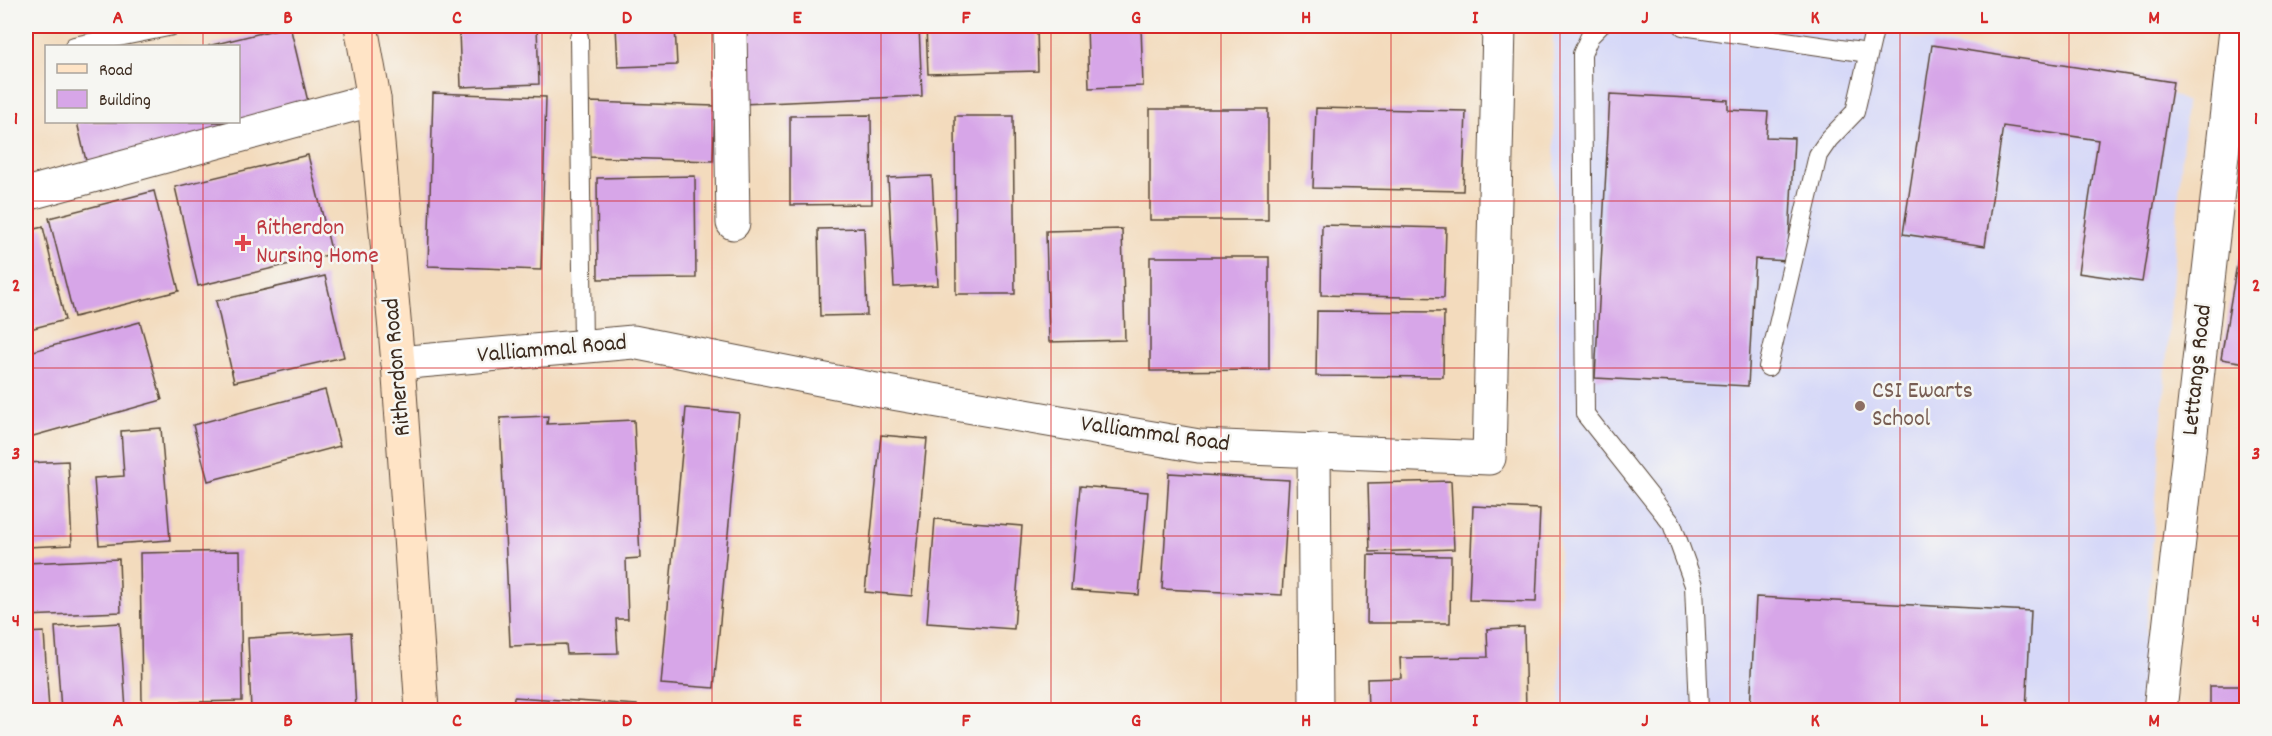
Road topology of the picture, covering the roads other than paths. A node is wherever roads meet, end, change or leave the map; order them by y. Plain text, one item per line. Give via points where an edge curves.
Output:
1 (173, 26) edge
2 (361, 26) edge
3 (730, 26) edge
4 (1499, 26) edge
5 (1600, 26) edge
6 (1683, 26) edge
7 (1875, 26) edge
8 (2231, 29) edge
9 (579, 37) dead end
10 (79, 45) edge
11 (1868, 53) junction
12 (374, 99) junction
13 (26, 194) edge
14 (733, 223) dead end
15 (584, 346) junction
16 (398, 363) junction
17 (1768, 368) dead end
18 (1314, 450) junction
19 (422, 711) edge
20 (1316, 711) edge
21 (1699, 711) edge
22 (2160, 711) edge

1 - 10 lane
2 - 12 main road, Ritherdon Road
3 - 14 street
4 - 18 street, Valliammal Road via 1489,458
5 - 21 lane via 1590,36 1582,54 1585,414 1672,524 1694,585
6 - 11 lane
7 - 11 lane
8 - 22 street, Lettangs Road
9 - 15 lane
11 - 17 lane via 1855,112 1818,155
12 - 13 street
12 - 16 main road, Ritherdon Road
15 - 16 street, Valliammal Road
15 - 18 street, Valliammal Road via 633,342 881,391 1199,446
16 - 19 main road, Ritherdon Road
18 - 20 street

